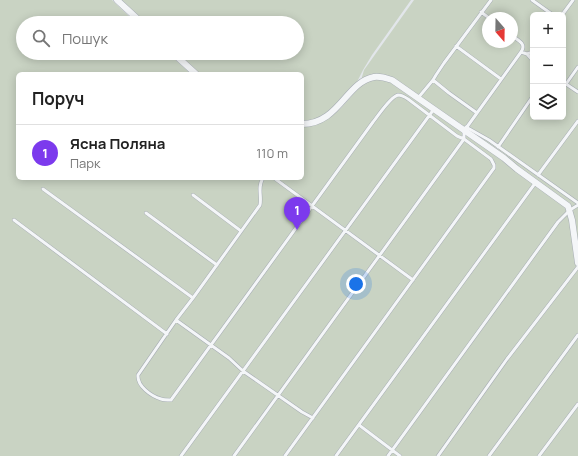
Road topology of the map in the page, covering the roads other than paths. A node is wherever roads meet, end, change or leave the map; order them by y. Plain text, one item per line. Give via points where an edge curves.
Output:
1 (117, 0) edge
2 (491, 0) edge
3 (532, 0) edge
4 (573, 0) edge
5 (481, 12) joint
6 (549, 12) edge
7 (564, 12) edge
8 (134, 16) edge
9 (518, 40) edge
10 (456, 46) junction
11 (521, 52) junction
12 (530, 53) edge
13 (527, 54) junction
14 (530, 58) edge
15 (181, 60) edge
16 (578, 67) edge
17 (194, 72) edge
18 (502, 79) junction
19 (433, 80) junction
20 (566, 81) edge
21 (566, 84) edge
22 (578, 92) edge
23 (418, 98) junction
24 (530, 100) edge
25 (434, 109) junction
26 (477, 113) junction
27 (430, 116) junction
28 (578, 121) edge
29 (304, 124) edge
30 (465, 129) junction
31 (464, 139) junction
32 (498, 147) junction
33 (538, 175) junction
34 (262, 180) edge
35 (277, 180) edge
36 (536, 182) junction
37 (43, 189) dead end
38 (193, 195) dead end
39 (578, 204) edge
40 (312, 206) junction
41 (570, 210) junction
42 (146, 214) dead end
43 (14, 220) dead end
44 (241, 231) junction
45 (346, 231) junction
46 (380, 255) junction
47 (578, 263) edge
48 (217, 265) junction
49 (578, 267) edge
50 (413, 280) junction
51 (193, 298) junction
52 (176, 320) junction
53 (167, 334) junction
54 (578, 334) edge
55 (211, 344) junction
56 (243, 371) junction
57 (278, 394) junction
58 (578, 404) edge
59 (313, 418) junction
60 (359, 425) junction
61 (392, 450) junction
62 (181, 456) edge
63 (234, 456) edge
64 (286, 456) edge
65 (336, 456) edge
66 (388, 456) edge
67 (400, 456) edge
68 (438, 456) edge
69 (489, 456) edge
70 (540, 456) edge

1 - 8 street
2 - 5 lane
3 - 6 lane
4 - 7 lane
5 - 10 lane
9 - 11 lane via 523,46
10 - 18 lane
10 - 19 lane
11 - 13 lane
11 - 18 lane
12 - 13 lane
13 - 14 lane
15 - 17 street
16 - 20 lane
18 - 26 lane
19 - 23 lane
19 - 26 lane
21 - 22 lane
23 - 25 street
23 - 29 street via 392,80 374,77 356,86 321,120
24 - 32 lane
25 - 27 lane
25 - 30 street
26 - 30 lane
27 - 31 lane
27 - 40 lane via 401,95 390,101
27 - 45 lane
28 - 33 lane
30 - 31 lane
30 - 32 lane
30 - 36 street
31 - 46 lane
31 - 50 lane via 491,159 494,168
32 - 33 lane
33 - 39 lane
34 - 44 lane via 260,206
35 - 40 lane
36 - 41 street via 566,204
36 - 60 lane
37 - 51 lane
38 - 44 lane
39 - 41 lane
40 - 45 lane
40 - 55 lane
41 - 47 street
41 - 61 lane via 558,222
42 - 48 lane
43 - 53 lane
44 - 48 lane
45 - 46 lane
45 - 56 lane
46 - 50 lane
46 - 57 lane
48 - 51 lane
49 - 68 lane via 507,359
50 - 59 lane
51 - 52 lane
52 - 53 lane
52 - 55 lane
53 - 55 lane via 138,375 145,390 161,399 171,400
54 - 69 lane
55 - 56 lane
56 - 57 lane
56 - 62 lane
57 - 59 lane
57 - 63 lane
58 - 70 lane
59 - 64 lane
60 - 61 lane
60 - 65 lane
61 - 66 lane
61 - 67 lane

